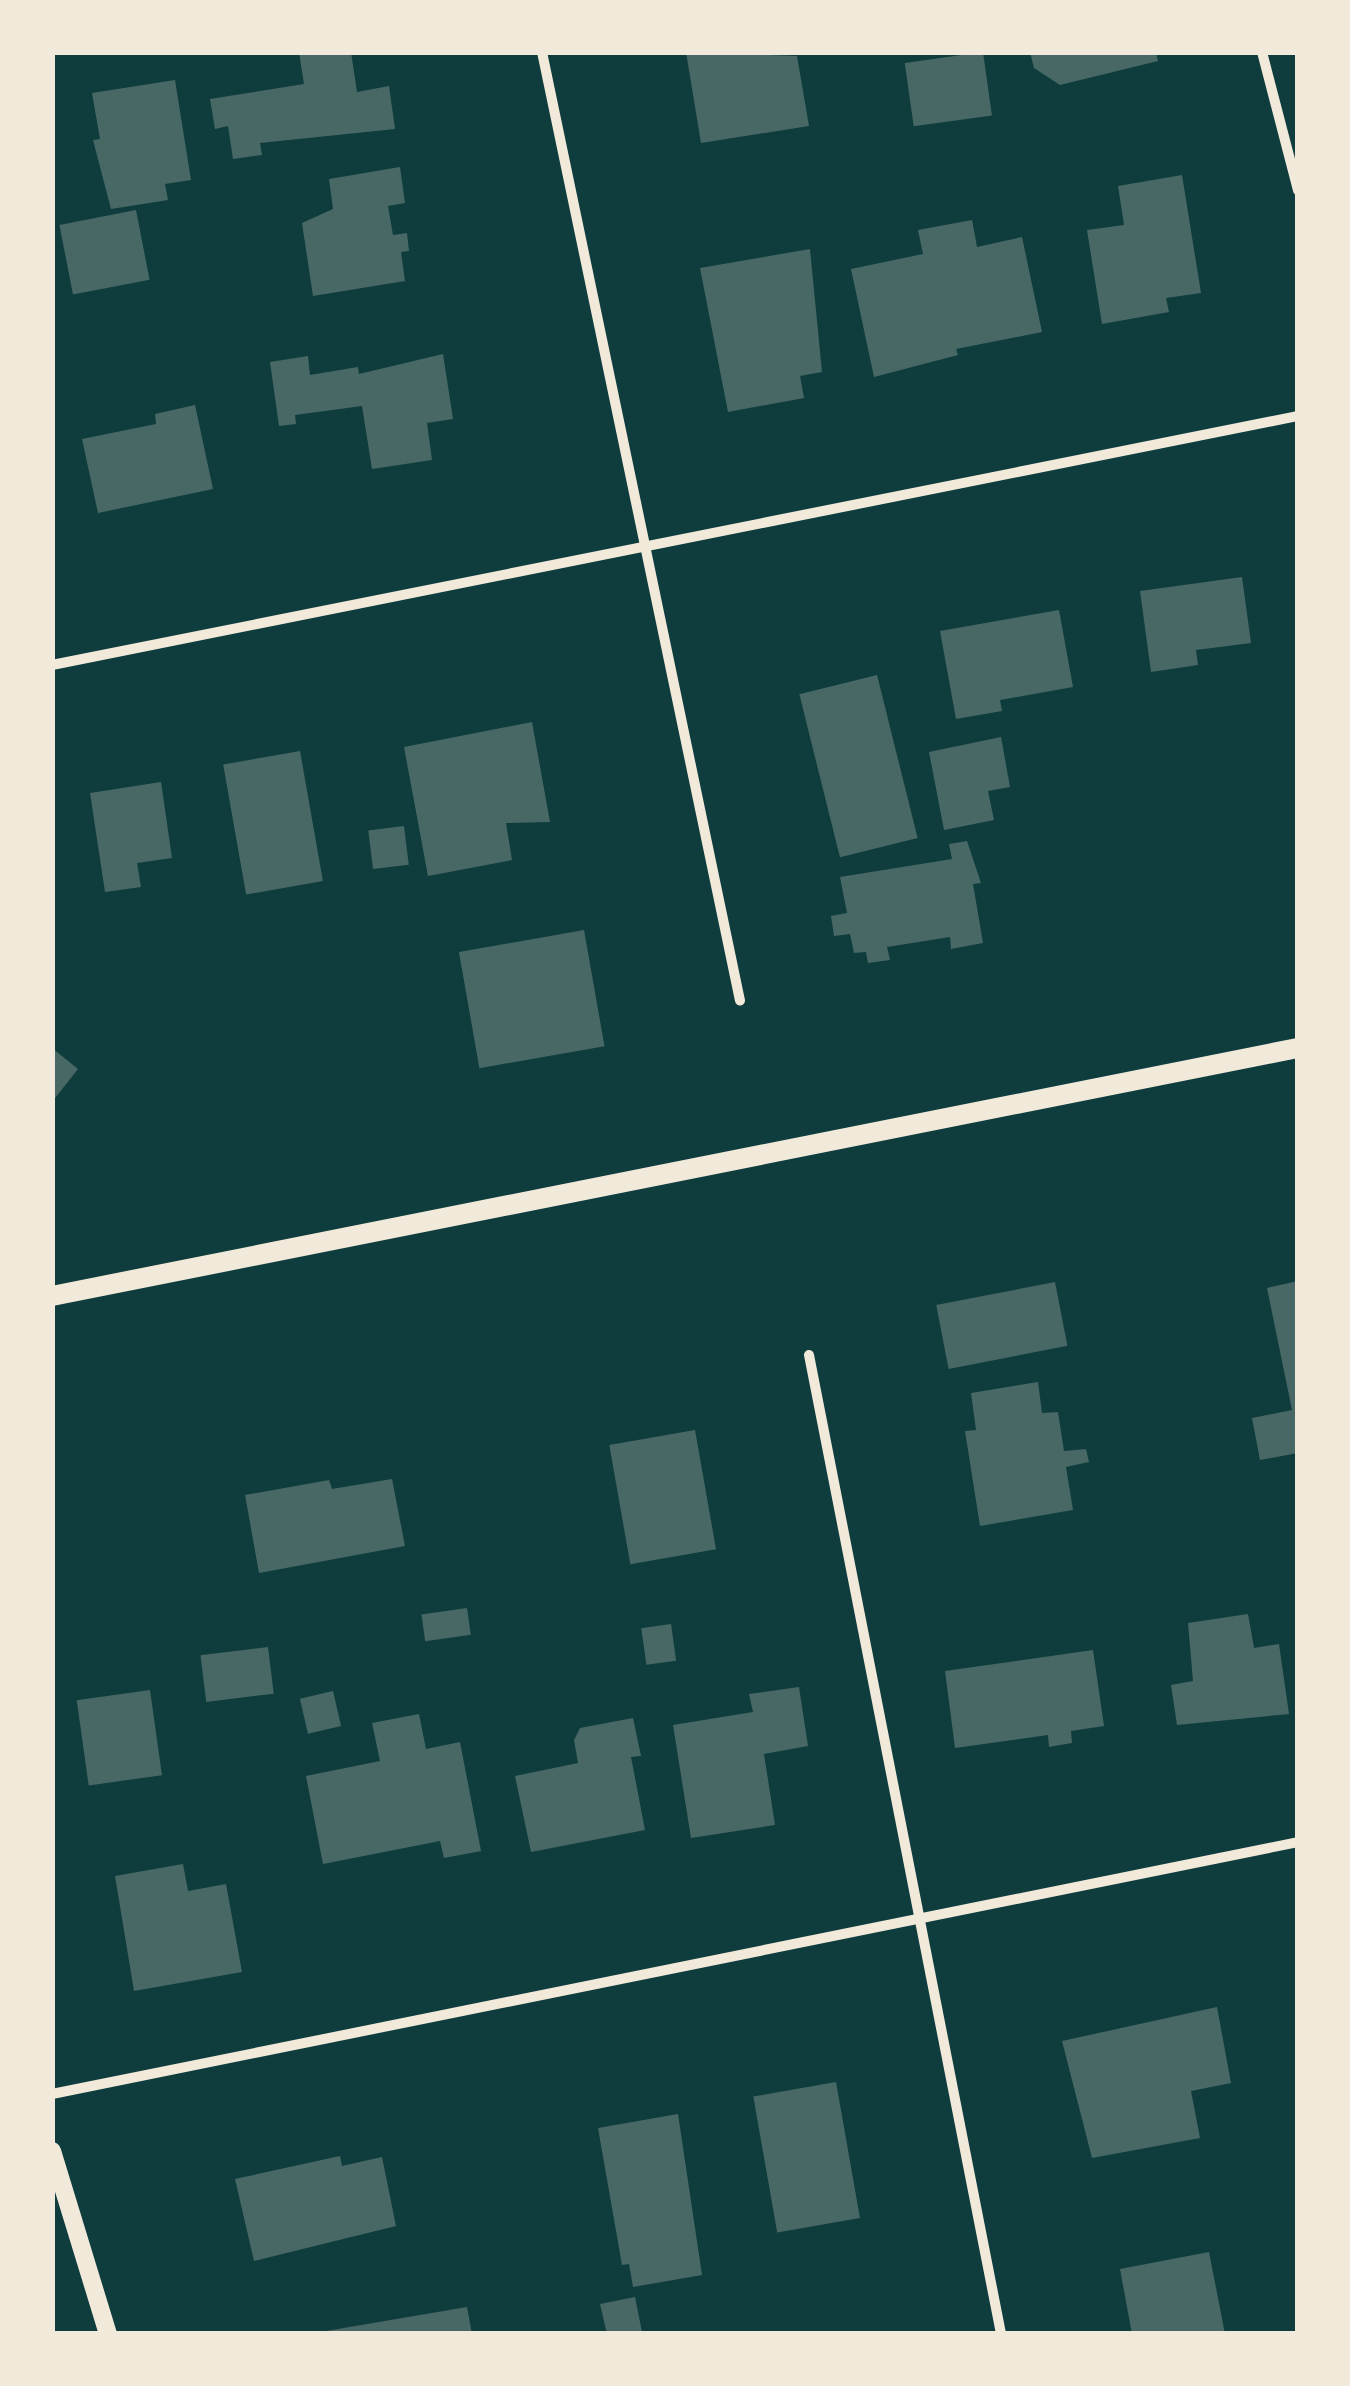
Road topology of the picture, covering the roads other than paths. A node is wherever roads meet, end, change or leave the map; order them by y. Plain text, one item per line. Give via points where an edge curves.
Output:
1 (542, 52) edge
2 (1262, 52) edge
3 (1298, 190) edge
4 (1298, 416) edge
5 (644, 545) junction
6 (52, 665) edge
7 (740, 1000) dead end
8 (1298, 1048) edge
9 (52, 1296) edge
10 (809, 1355) dead end
11 (1298, 1842) edge
12 (920, 1916) junction
13 (52, 2094) edge
14 (52, 2152) edge
15 (108, 2334) edge
16 (1000, 2334) edge

1 - 5 street
2 - 3 street
4 - 5 street
5 - 6 street
5 - 7 street
8 - 9 main road
10 - 12 street
11 - 12 street
12 - 13 street
12 - 16 street
14 - 15 street

